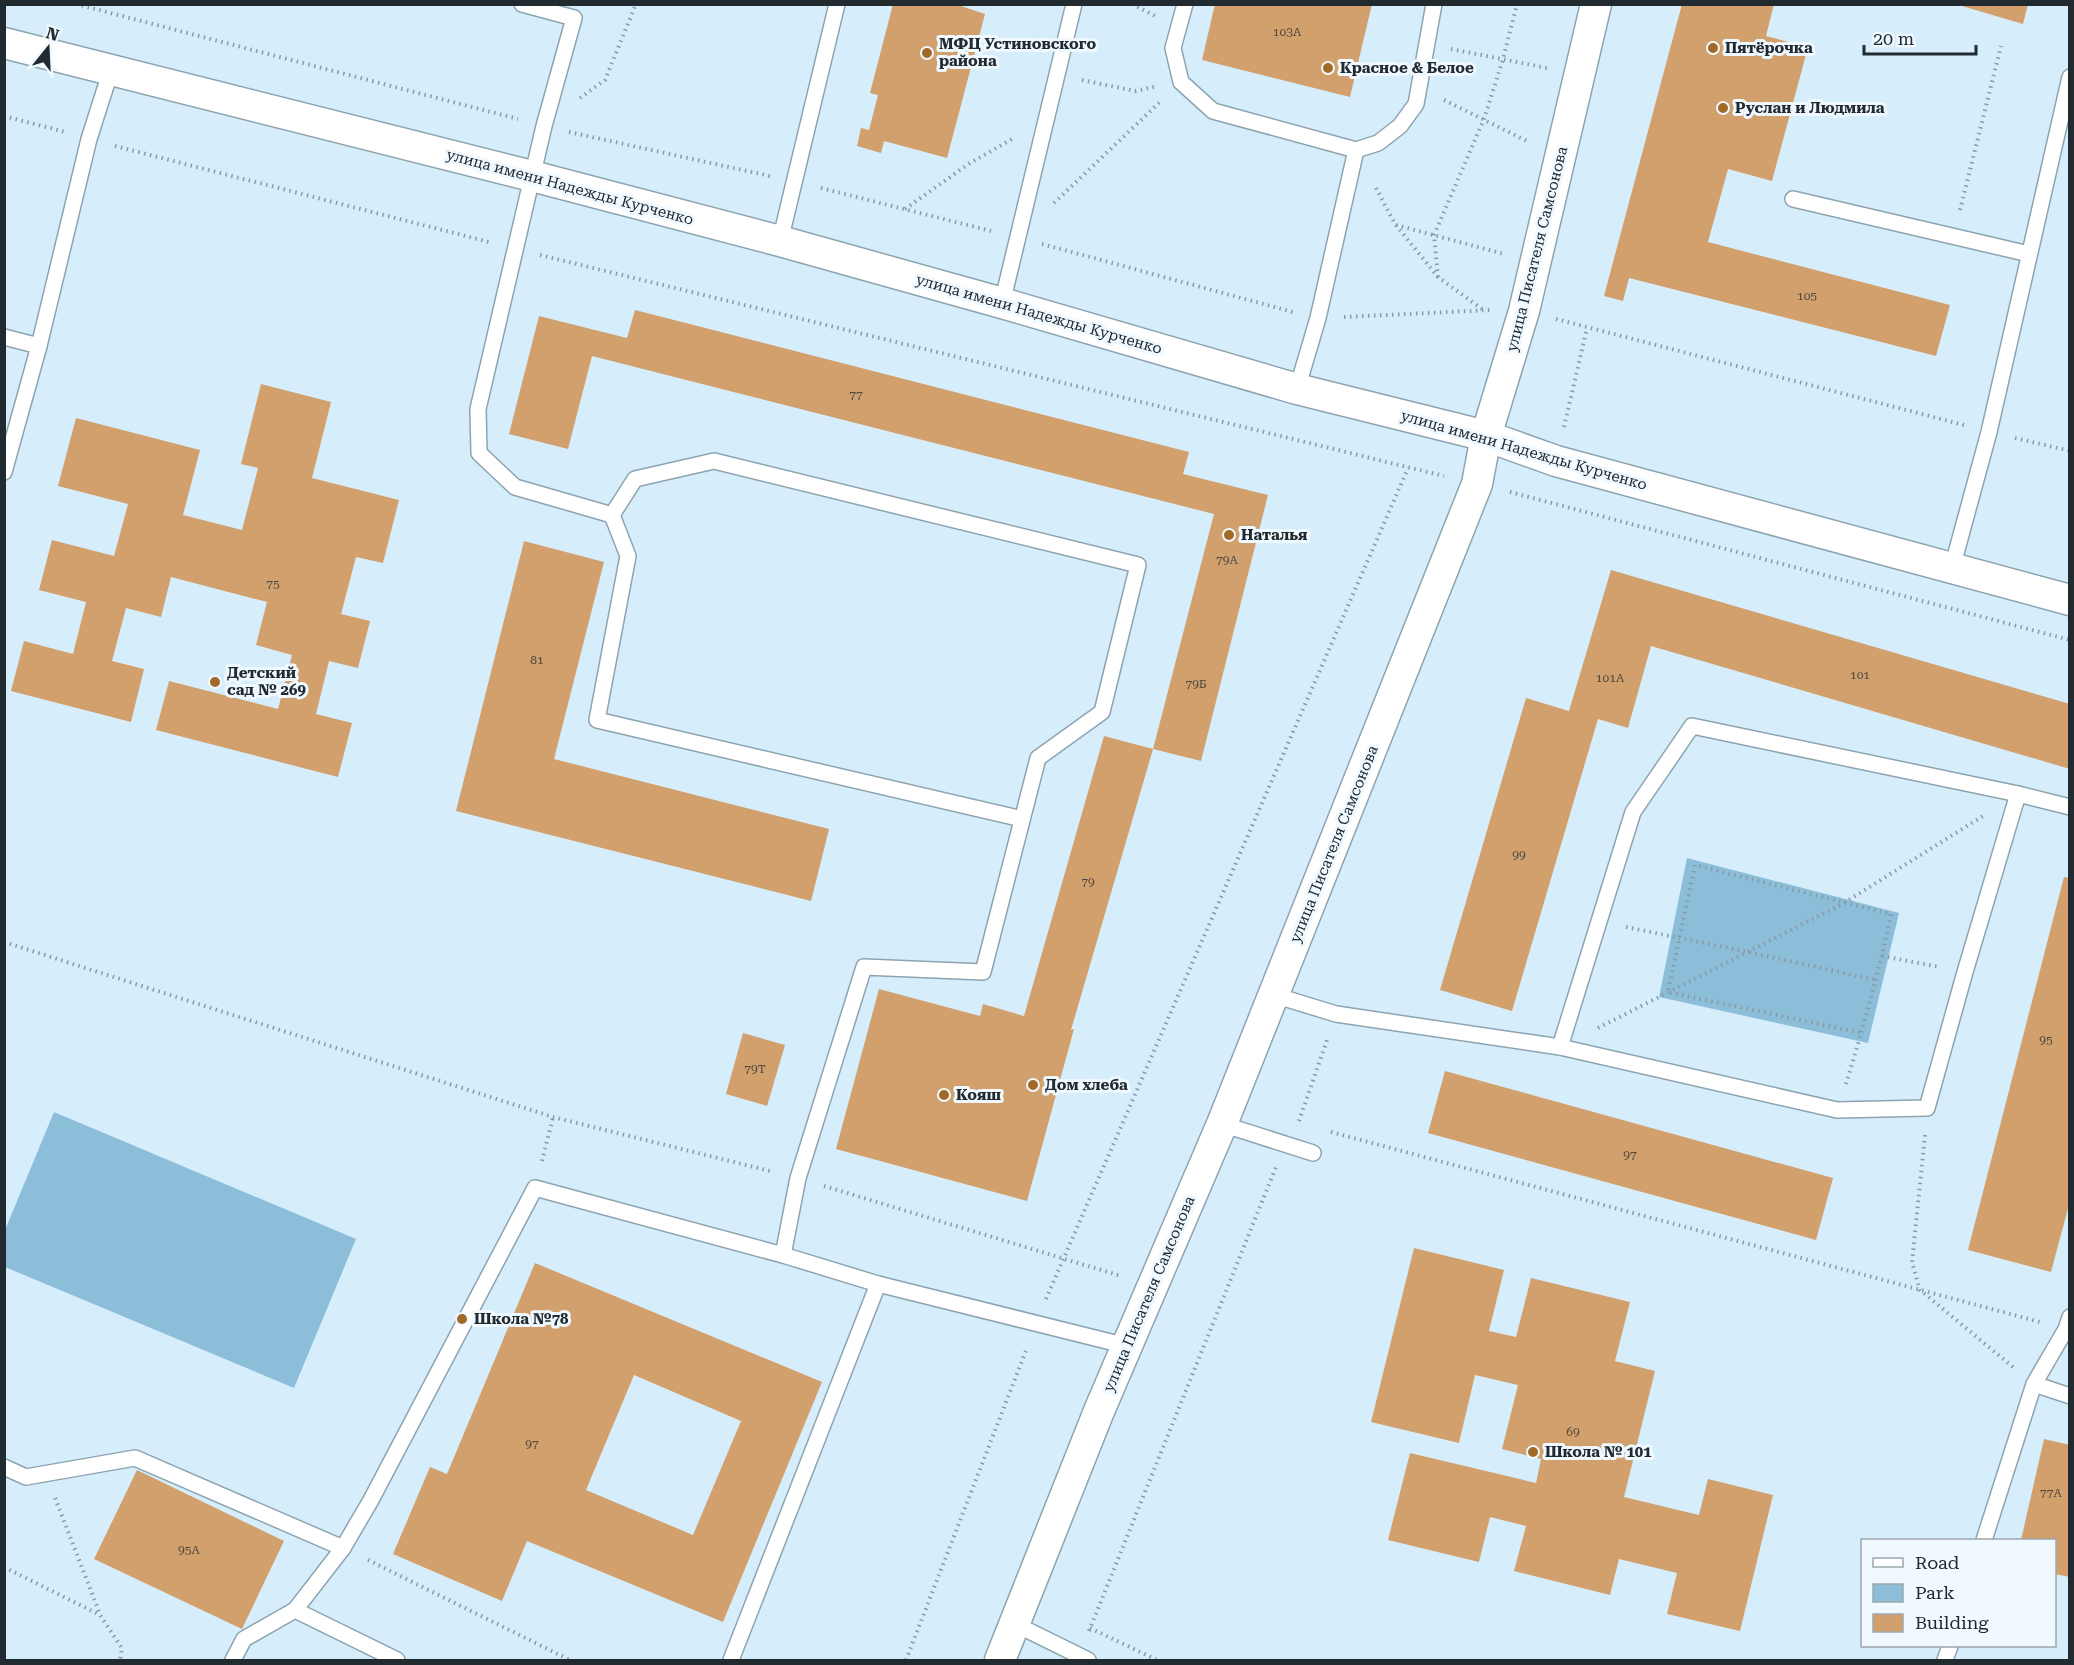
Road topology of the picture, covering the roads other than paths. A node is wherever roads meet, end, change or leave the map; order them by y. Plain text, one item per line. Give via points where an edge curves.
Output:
1 (522, 4) edge
2 (837, 4) edge
3 (1074, 4) edge
4 (1185, 4) edge
5 (1434, 4) edge
6 (1596, 4) edge
7 (574, 11) edge
8 (4, 43) edge
9 (111, 70) junction
10 (2070, 77) edge
11 (1356, 150) junction
12 (532, 176) junction
13 (1793, 200) dead end
14 (780, 242) junction
15 (2029, 254) junction
16 (1002, 303) junction
17 (4, 337) edge
18 (39, 346) junction
19 (1297, 389) junction
20 (1486, 436) junction
21 (4, 472) edge
22 (612, 515) junction
23 (1952, 568) junction
24 (2070, 600) edge
25 (2018, 794) junction
26 (2070, 807) edge
27 (1022, 819) junction
28 (1274, 995) junction
29 (1560, 1047) junction
30 (1222, 1124) junction
31 (1313, 1153) dead end
32 (783, 1255) junction
33 (878, 1284) junction
34 (2068, 1323) edge
35 (1127, 1346) junction
36 (2034, 1384) junction
37 (2070, 1396) edge
38 (4, 1467) edge
39 (1984, 1539) edge
40 (343, 1548) junction
41 (295, 1610) junction
42 (1015, 1624) junction
43 (1083, 1658) edge
44 (233, 1660) edge
45 (397, 1660) edge
46 (731, 1660) edge
47 (1000, 1660) edge

1 - 7 lane
2 - 14 lane
3 - 16 lane
4 - 11 lane via 1173,48 1181,81 1213,111
5 - 11 lane via 1416,104 1400,126 1378,143
6 - 20 street, улица Писателя Самсонова via 1524,311
7 - 12 lane
8 - 9 street, улица имени Надежды Курченко
9 - 12 street, улица имени Надежды Курченко
9 - 18 lane via 89,139
10 - 15 lane
11 - 19 lane via 1318,318
12 - 14 street, улица имени Надежды Курченко
12 - 22 lane via 478,409 479,453 515,487
13 - 15 lane
14 - 16 street, улица имени Надежды Курченко
15 - 23 lane via 1989,432
16 - 19 street, улица имени Надежды Курченко
17 - 18 lane
18 - 21 lane
19 - 20 street, улица имени Надежды Курченко
20 - 23 street, улица имени Надежды Курченко via 1556,461
20 - 28 street, улица Писателя Самсонова via 1477,484
22 - 27 lane via 628,556 597,720
22 - 27 lane via 635,479 714,461 1138,565 1102,711 1038,758
23 - 24 street, улица имени Надежды Курченко
25 - 26 lane
25 - 29 lane via 1692,726 1633,812
25 - 29 lane via 1927,1108 1837,1110
27 - 32 lane via 983,972 864,967 798,1178
28 - 29 lane via 1336,1014
28 - 30 street, улица Писателя Самсонова
30 - 31 lane
30 - 35 street, улица Писателя Самсонова
32 - 33 lane
32 - 40 lane via 535,1188
33 - 35 lane
33 - 46 lane
34 - 36 lane
35 - 42 street, улица Писателя Самсонова
36 - 37 lane
36 - 39 lane
38 - 40 lane via 26,1478 135,1458
40 - 41 lane
41 - 44 lane via 244,1639
41 - 45 lane
42 - 43 lane
42 - 47 street, улица Писателя Самсонова

